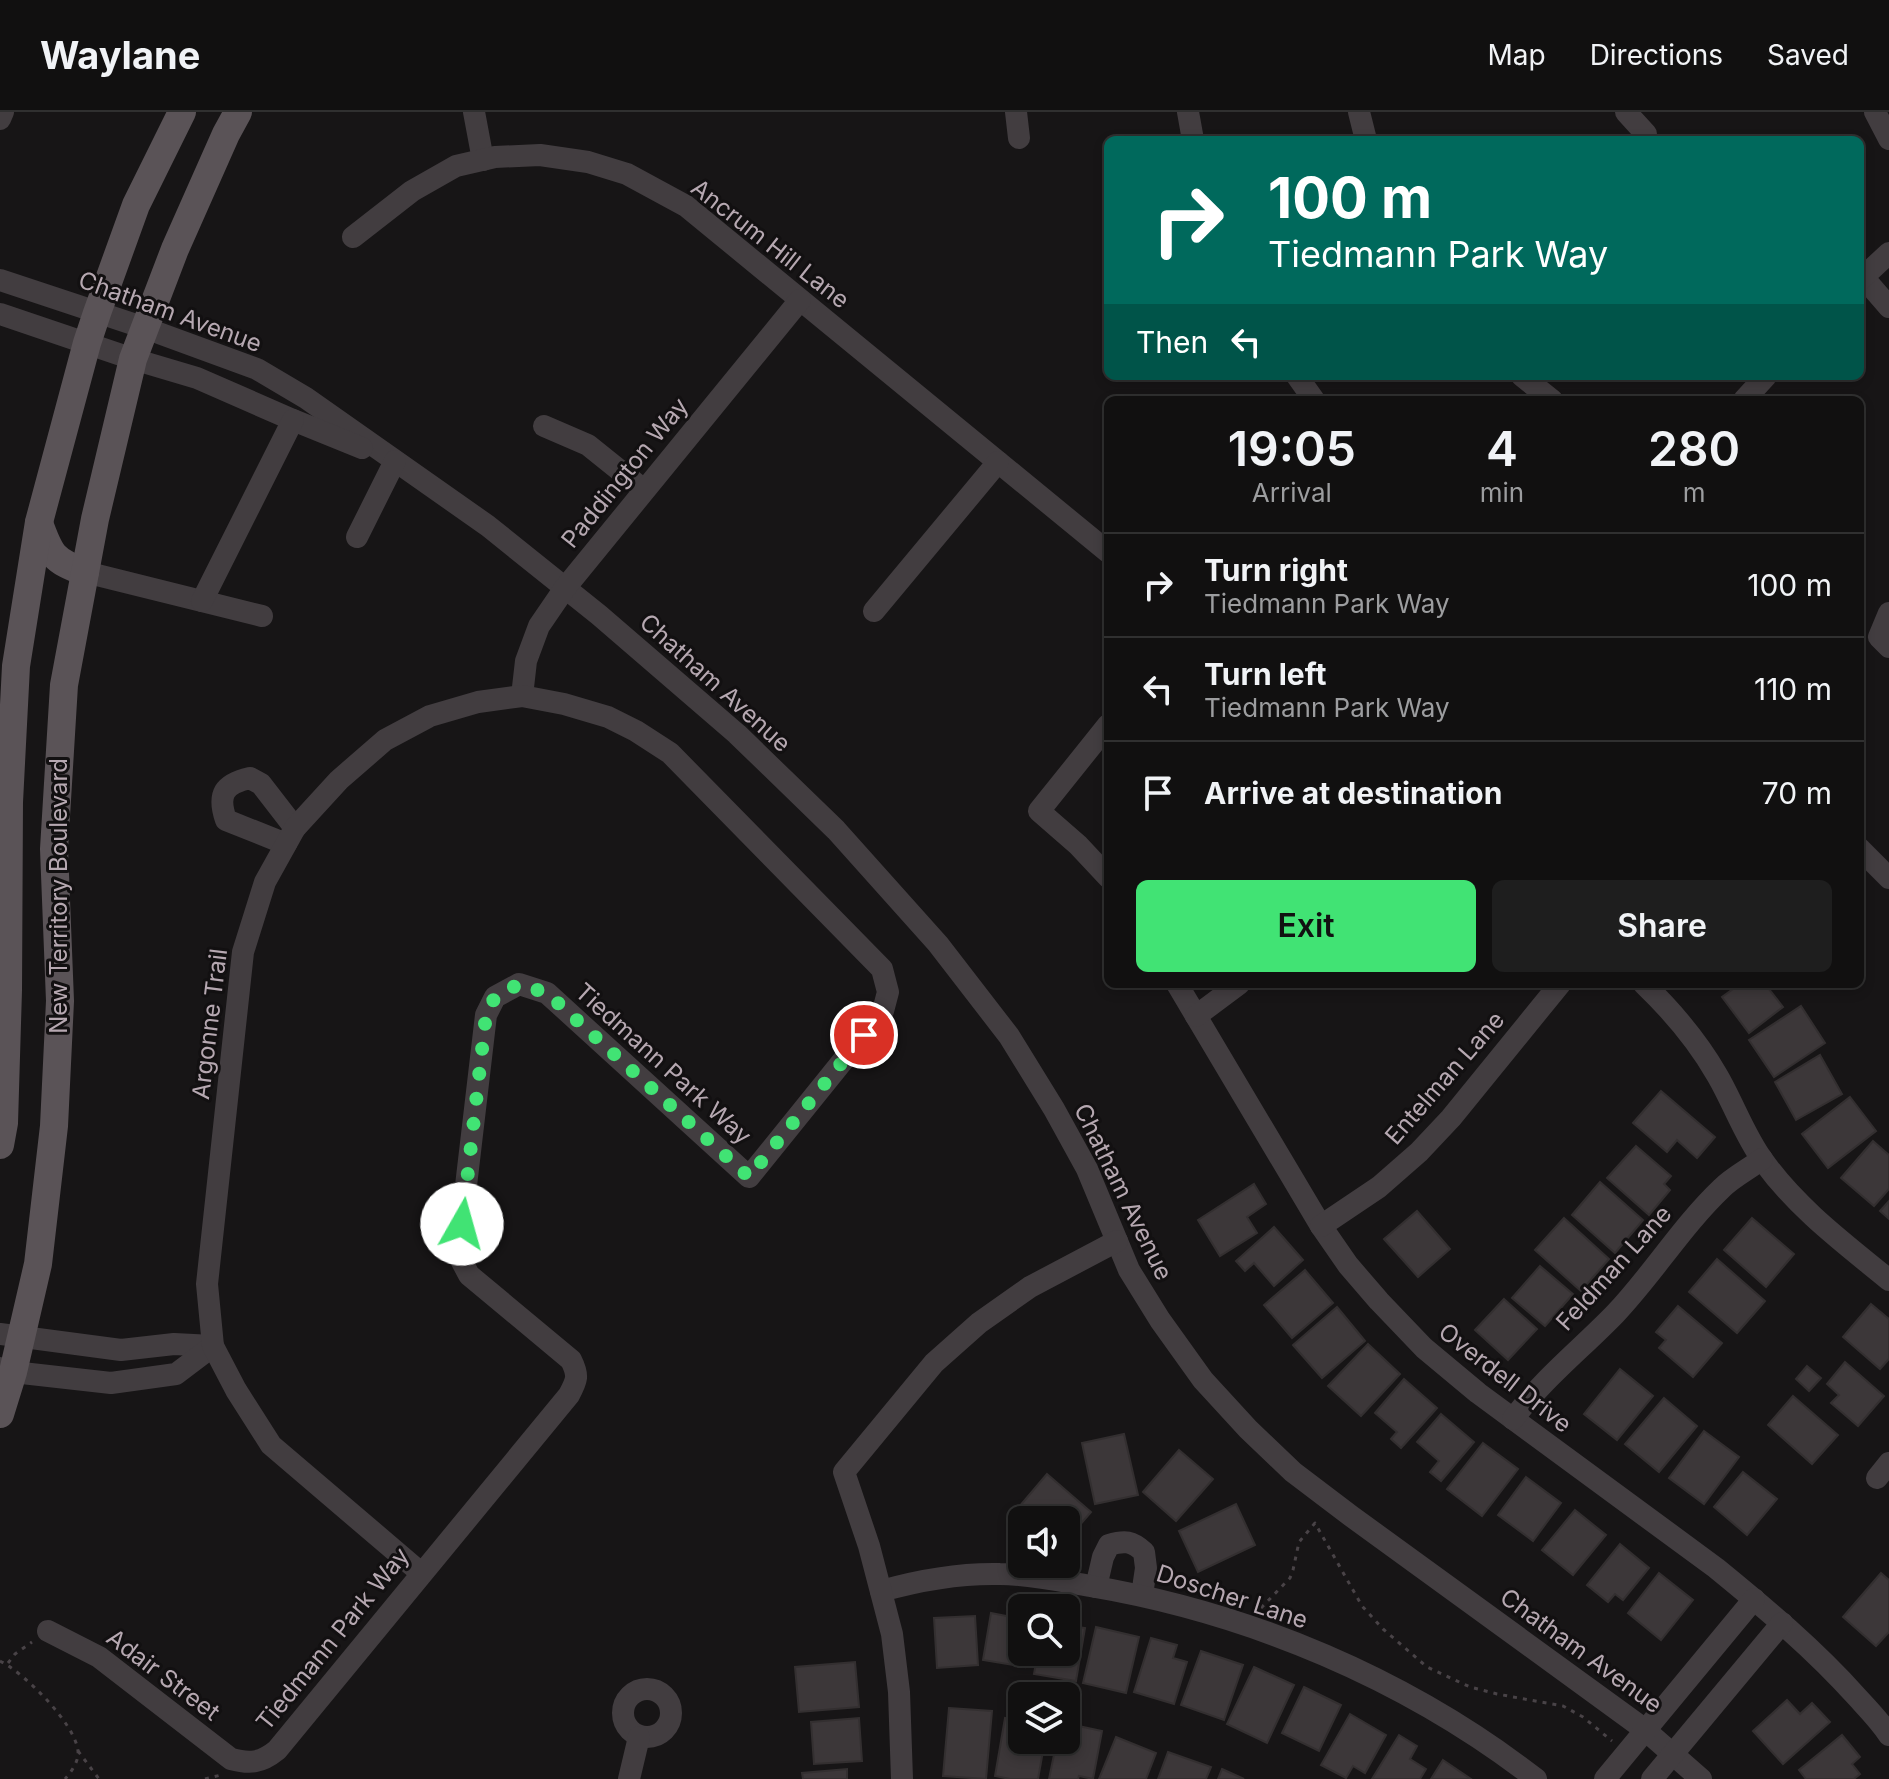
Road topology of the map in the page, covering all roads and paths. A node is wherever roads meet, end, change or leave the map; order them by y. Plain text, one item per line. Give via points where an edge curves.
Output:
1 (3, 112) edge
2 (182, 112) edge
3 (238, 112) edge
4 (474, 112) edge
5 (1016, 112) edge
6 (1188, 112) edge
7 (1359, 112) edge
8 (1626, 112) edge
9 (1875, 112) edge
10 (0, 119) edge
11 (1646, 134) dead end
12 (1192, 136) edge
13 (1365, 136) edge
14 (1019, 138) dead end
15 (1889, 139) edge
16 (483, 160) junction
17 (353, 237) dead end
18 (1889, 253) edge
19 (1864, 277) edge
20 (0, 280) edge
21 (1864, 281) edge
22 (800, 300) junction
23 (1889, 307) edge
24 (97, 313) junction
25 (0, 314) edge
26 (145, 328) junction
27 (87, 343) junction
28 (133, 359) junction
29 (1527, 380) edge
30 (1762, 380) edge
31 (1547, 396) edge
32 (1748, 396) edge
33 (293, 420) junction
34 (544, 426) dead end
35 (395, 461) junction
36 (998, 462) junction
37 (644, 490) junction
38 (39, 522) junction
39 (357, 537) dead end
40 (1104, 549) edge
41 (85, 572) junction
42 (565, 588) junction
43 (202, 601) junction
44 (874, 611) dead end
45 (1889, 613) edge
46 (262, 616) dead end
47 (1889, 647) edge
48 (522, 696) junction
49 (1104, 730) edge
50 (1864, 853) edge
51 (1104, 873) edge
52 (1889, 878) edge
53 (1179, 988) edge
54 (1234, 988) edge
55 (1557, 988) edge
56 (1648, 988) edge
57 (888, 992) joint
58 (1196, 1016) junction
59 (0, 1145) edge
60 (1762, 1159) junction
61 (1321, 1226) junction
62 (1117, 1241) junction
63 (1889, 1280) edge
64 (10, 1336) edge
65 (213, 1346) junction
66 (6, 1370) edge
67 (0, 1414) edge
68 (1513, 1419) junction
69 (421, 1573) junction
70 (1096, 1587) junction
71 (881, 1591) junction
72 (1142, 1595) junction
73 (1754, 1599) junction
74 (1253, 1608) dead end
75 (1782, 1623) junction
76 (48, 1631) joint
77 (0, 1661) edge
78 (8, 1665) junction
79 (1644, 1729) junction
80 (1889, 1735) edge
81 (639, 1737) dead end
82 (78, 1751) junction
83 (1626, 1752) junction
84 (1673, 1754) junction
85 (245, 1763) joint
86 (65, 1779) edge
87 (99, 1779) edge
88 (629, 1779) edge
89 (902, 1779) edge
90 (1536, 1779) edge
91 (1605, 1779) edge
92 (1652, 1779) edge
93 (1701, 1779) edge

1 - 10 street
2 - 24 main road, New Territory Boulevard via 136,205
3 - 26 main road, New Territory Boulevard
4 - 16 street
5 - 14 street
6 - 12 street
7 - 13 street
8 - 11 street
9 - 15 street
16 - 17 street, Ancrum Hill Lane via 456,166 412,191
16 - 22 street, Ancrum Hill Lane via 540,155 627,174 686,206
18 - 19 street
20 - 24 street, Chatham Avenue
21 - 23 street
22 - 36 street, Ancrum Hill Lane
22 - 37 street, Paddington Way
24 - 26 street, Chatham Avenue
24 - 27 main road, New Territory Boulevard
25 - 27 street, Chatham Avenue
26 - 28 main road, New Territory Boulevard
26 - 35 street, Chatham Avenue via 257,369
27 - 28 street, Chatham Avenue
27 - 38 main road, New Territory Boulevard
28 - 33 street, Chatham Avenue via 197,378
28 - 41 main road, New Territory Boulevard
29 - 31 street
30 - 32 street
33 - 35 street, Chatham Avenue
33 - 43 street
34 - 37 street via 588,445
35 - 39 street
35 - 42 street, Chatham Avenue
36 - 40 street, Ancrum Hill Lane
36 - 44 street
37 - 42 street, Paddington Way
38 - 41 main road via 57,558
38 - 59 main road, New Territory Boulevard via 16,666
41 - 43 street
41 - 64 main road, New Territory Boulevard via 64,685 54,849 60,1001 54,1126 38,1264
42 - 48 street, Paddington Way via 539,626 526,661
42 - 62 street, Chatham Avenue via 737,734 836,830 938,944 1009,1036 1047,1097 1087,1169
43 - 46 street
45 - 47 street via 1879,637
48 - 57 street, Argonne Trail via 608,717 670,753 882,969
48 - 65 street, Argonne Trail via 430,716 385,740 339,780 290,836 265,882 243,952 207,1284
49 - 51 street via 1039,811
50 - 52 street
53 - 58 street, Overdell Drive
54 - 58 street
55 - 61 street, Entelman Lane via 1419,1152
56 - 60 street via 1694,1038
57 - 69 street, Tiedmann Park Way via 883,1011 749,1177 547,993 519,984 495,997 486,1015 458,1254 469,1275 571,1360 576,1381
58 - 61 street, Overdell Drive
60 - 63 street via 1796,1201
60 - 68 street, Feldman Lane via 1705,1205 1616,1312 1530,1395
61 - 68 street, Overdell Drive via 1348,1265 1424,1348
62 - 71 street via 1030,1287 979,1323 934,1363 844,1472
62 - 79 street, Chatham Avenue via 1129,1270 1203,1380 1293,1472
64 - 65 street via 121,1350
64 - 66 main road, New Territory Boulevard
65 - 66 street via 176,1374 111,1383
65 - 69 street, Argonne Trail via 271,1445
66 - 67 main road, New Territory Boulevard
68 - 73 street, Overdell Drive
69 - 85 street, Tiedmann Park Way via 277,1750 256,1763
70 - 71 street, Doscher Lane via 1002,1574 918,1580
70 - 72 street, Doscher Lane
70 - 72 street via 1109,1545 1134,1542 1144,1552
71 - 89 street via 899,1692
72 - 90 street, Doscher Lane via 1304,1646 1448,1720
73 - 75 street, Overdell Drive
73 - 79 street
74 - 83 path via 1262,1607 1290,1578 1299,1542 1315,1523 1362,1606 1427,1667 1470,1687 1563,1706
75 - 80 street, Overdell Drive via 1843,1681
75 - 84 street
76 - 78 path
76 - 85 street, Adair Street via 99,1657 231,1759
77 - 78 path
78 - 82 path via 51,1704
79 - 83 street
79 - 84 street, Chatham Avenue
81 - 88 street
82 - 86 path
82 - 87 path
83 - 91 street
84 - 92 street
84 - 93 street, Chatham Avenue

